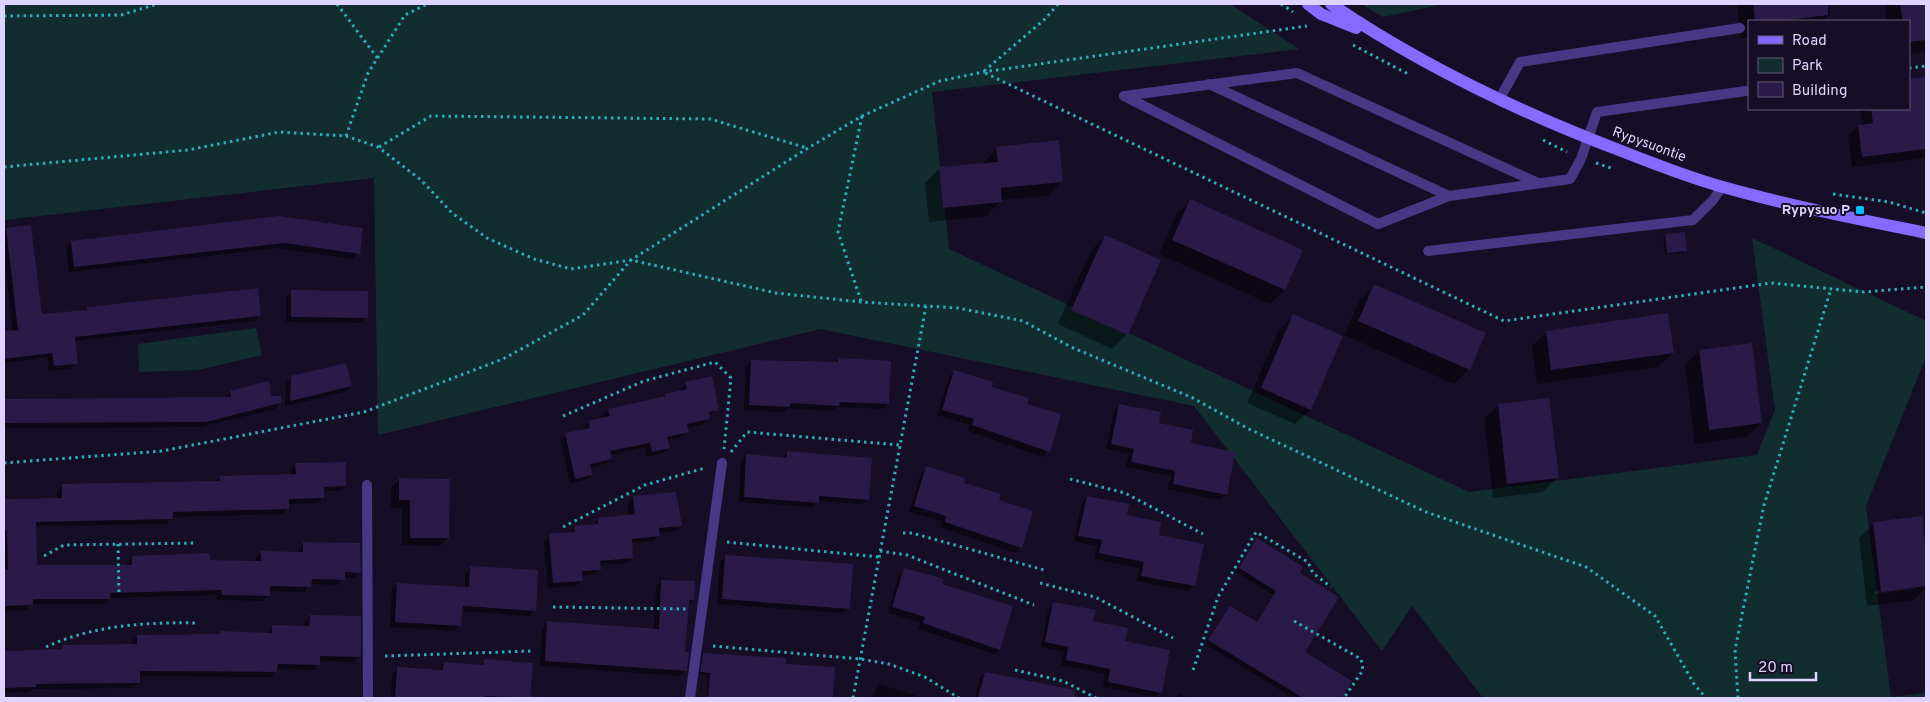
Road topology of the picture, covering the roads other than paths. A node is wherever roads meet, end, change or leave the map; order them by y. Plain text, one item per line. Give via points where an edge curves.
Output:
1 (1308, 4) edge
2 (1331, 4) edge
3 (1740, 28) dead end
4 (1379, 37) junction
5 (1209, 84) junction
6 (1746, 91) dead end
7 (1499, 100) junction
8 (1589, 139) junction
9 (1538, 183) junction
10 (1722, 187) junction
11 (1450, 196) junction
12 (1926, 233) edge
13 (1428, 251) dead end
14 (722, 462) road end
15 (367, 485) dead end
16 (368, 698) edge
17 (690, 698) edge

1 - 4 street, Rypysuontie via 1321,14
2 - 4 street, Rypysuontie
3 - 7 lane via 1520,62
4 - 7 street, Rypysuontie via 1446,75
5 - 9 lane via 1297,73
5 - 11 lane
5 - 11 lane via 1124,96 1378,224
6 - 8 lane via 1597,112
7 - 8 street, Rypysuontie
8 - 9 lane via 1570,178
8 - 10 street, Rypysuontie
9 - 11 lane
10 - 12 street, Rypysuontie via 1804,209
10 - 13 lane via 1694,220
14 - 17 lane
15 - 16 lane

